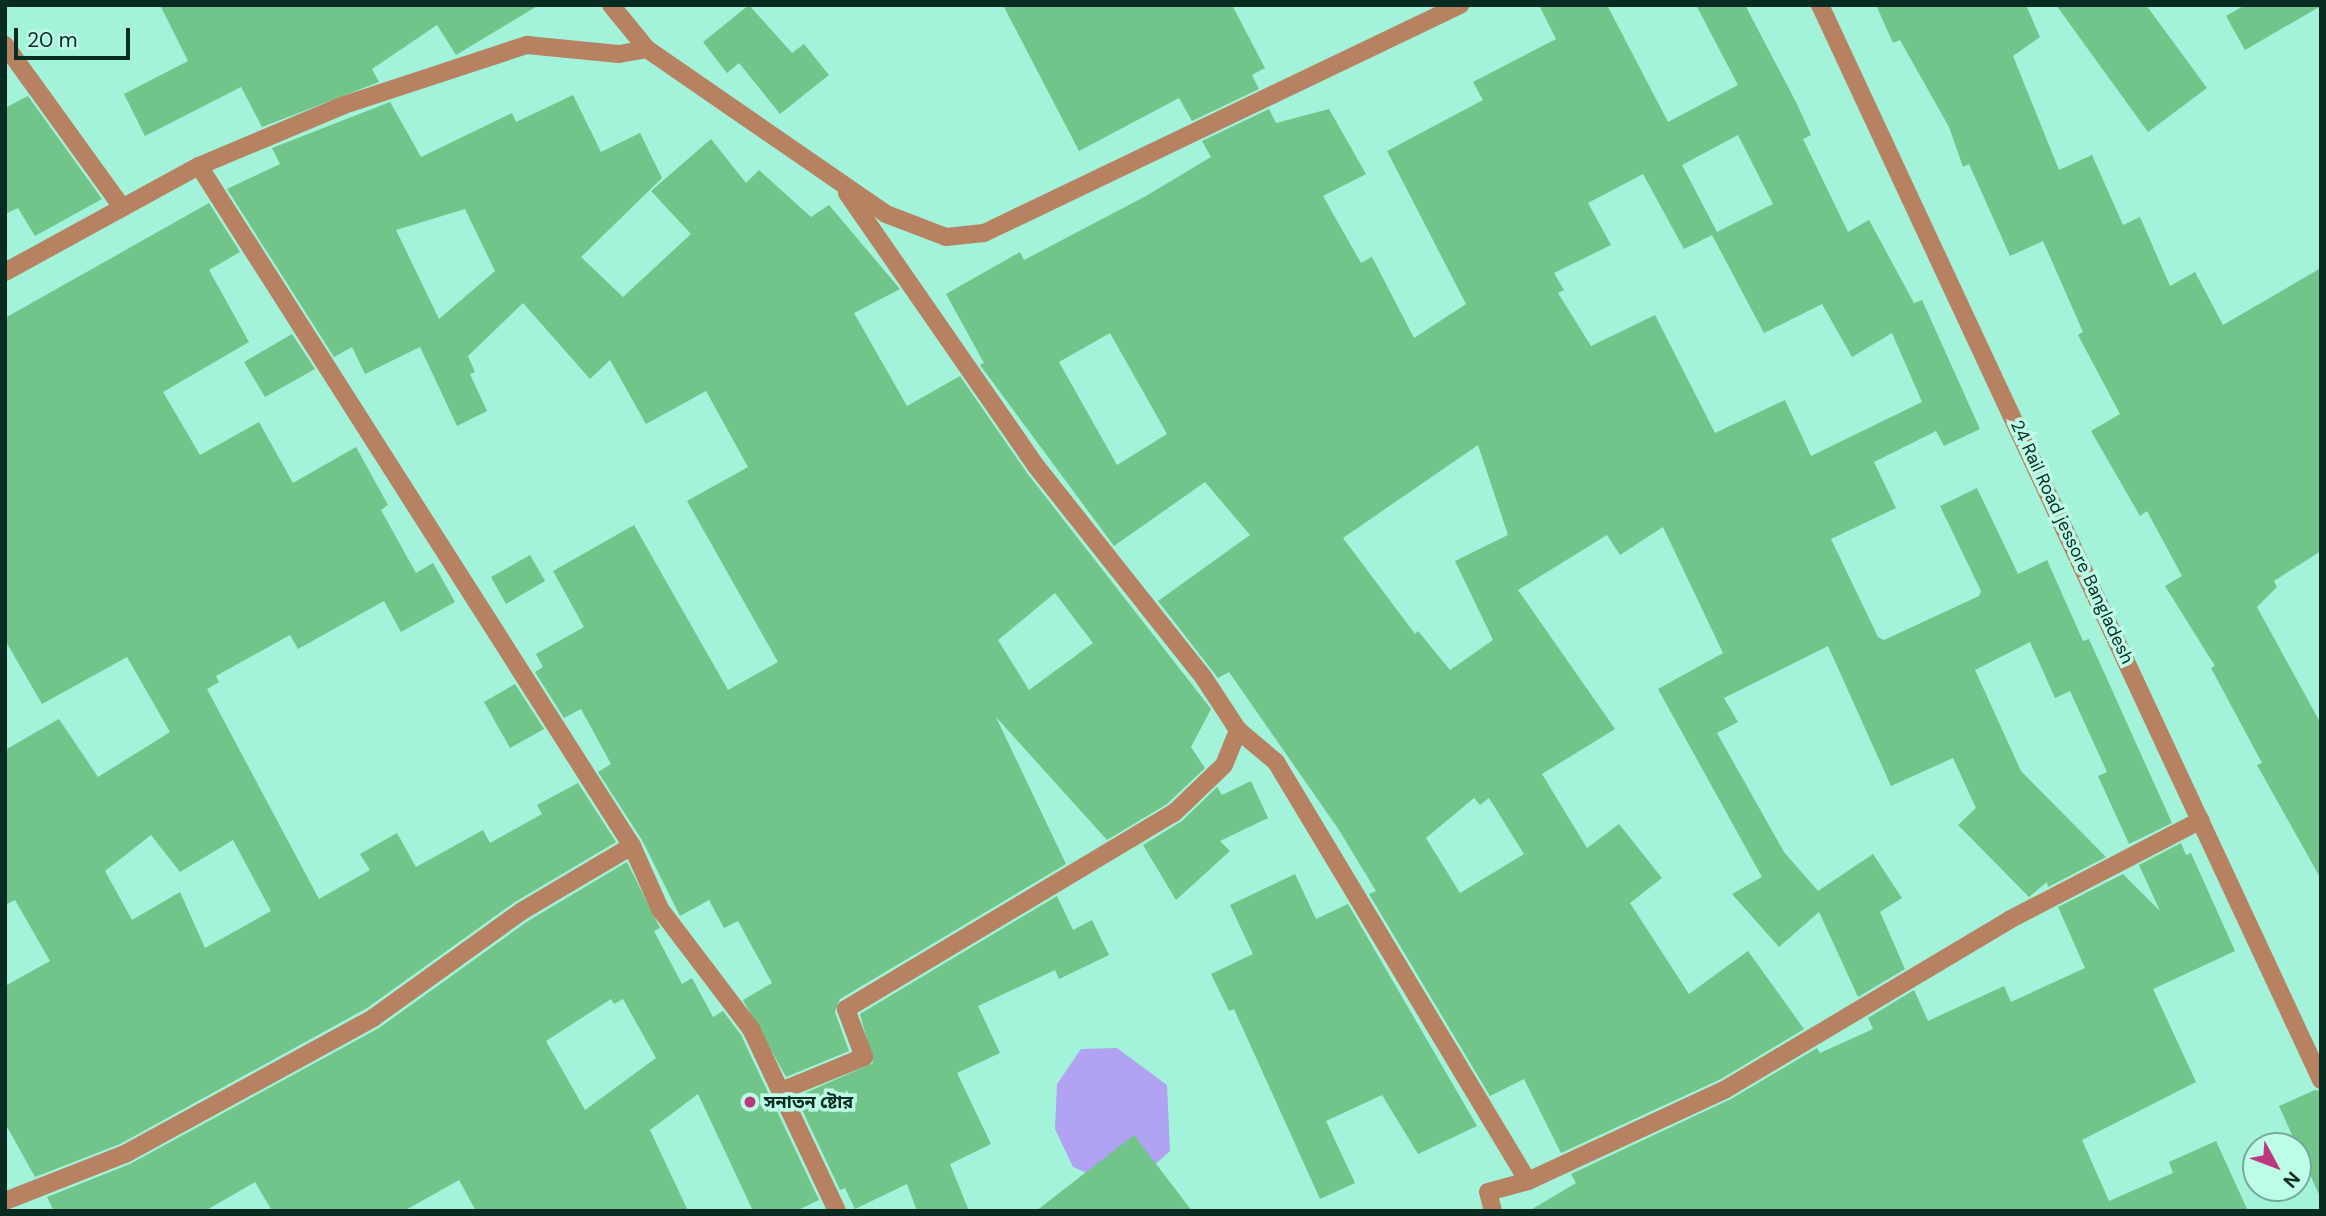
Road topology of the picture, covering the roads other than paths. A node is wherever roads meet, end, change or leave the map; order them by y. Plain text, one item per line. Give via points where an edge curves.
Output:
1 (611, 5) edge
2 (1460, 5) edge
3 (1820, 5) edge
4 (5, 44) edge
5 (646, 49) junction
6 (199, 166) junction
7 (841, 184) junction
8 (121, 206) junction
9 (5, 272) edge
10 (1238, 730) junction
11 (2201, 820) junction
12 (632, 846) junction
13 (2321, 1080) edge
14 (781, 1091) junction
15 (1528, 1181) junction
16 (5, 1201) edge
17 (837, 1211) edge
18 (1493, 1211) edge

1 - 5 street
2 - 7 street via 984,233 946,237 915,230
3 - 11 street, 24 Rail Road jessore Bangladesh
4 - 8 street
5 - 6 street via 619,54 527,45 344,105
5 - 7 street
6 - 8 street
6 - 12 street
7 - 10 street via 1036,466 1204,678
8 - 9 street
10 - 14 street via 1224,765 1174,813 846,1009 864,1057
10 - 15 street via 1276,762
11 - 13 street, 24 Rail Road jessore Bangladesh
11 - 15 street via 2009,920 1726,1089
12 - 14 street via 660,909 751,1029
12 - 16 street via 522,911 373,1018 125,1154
14 - 17 street
15 - 18 street via 1488,1192

